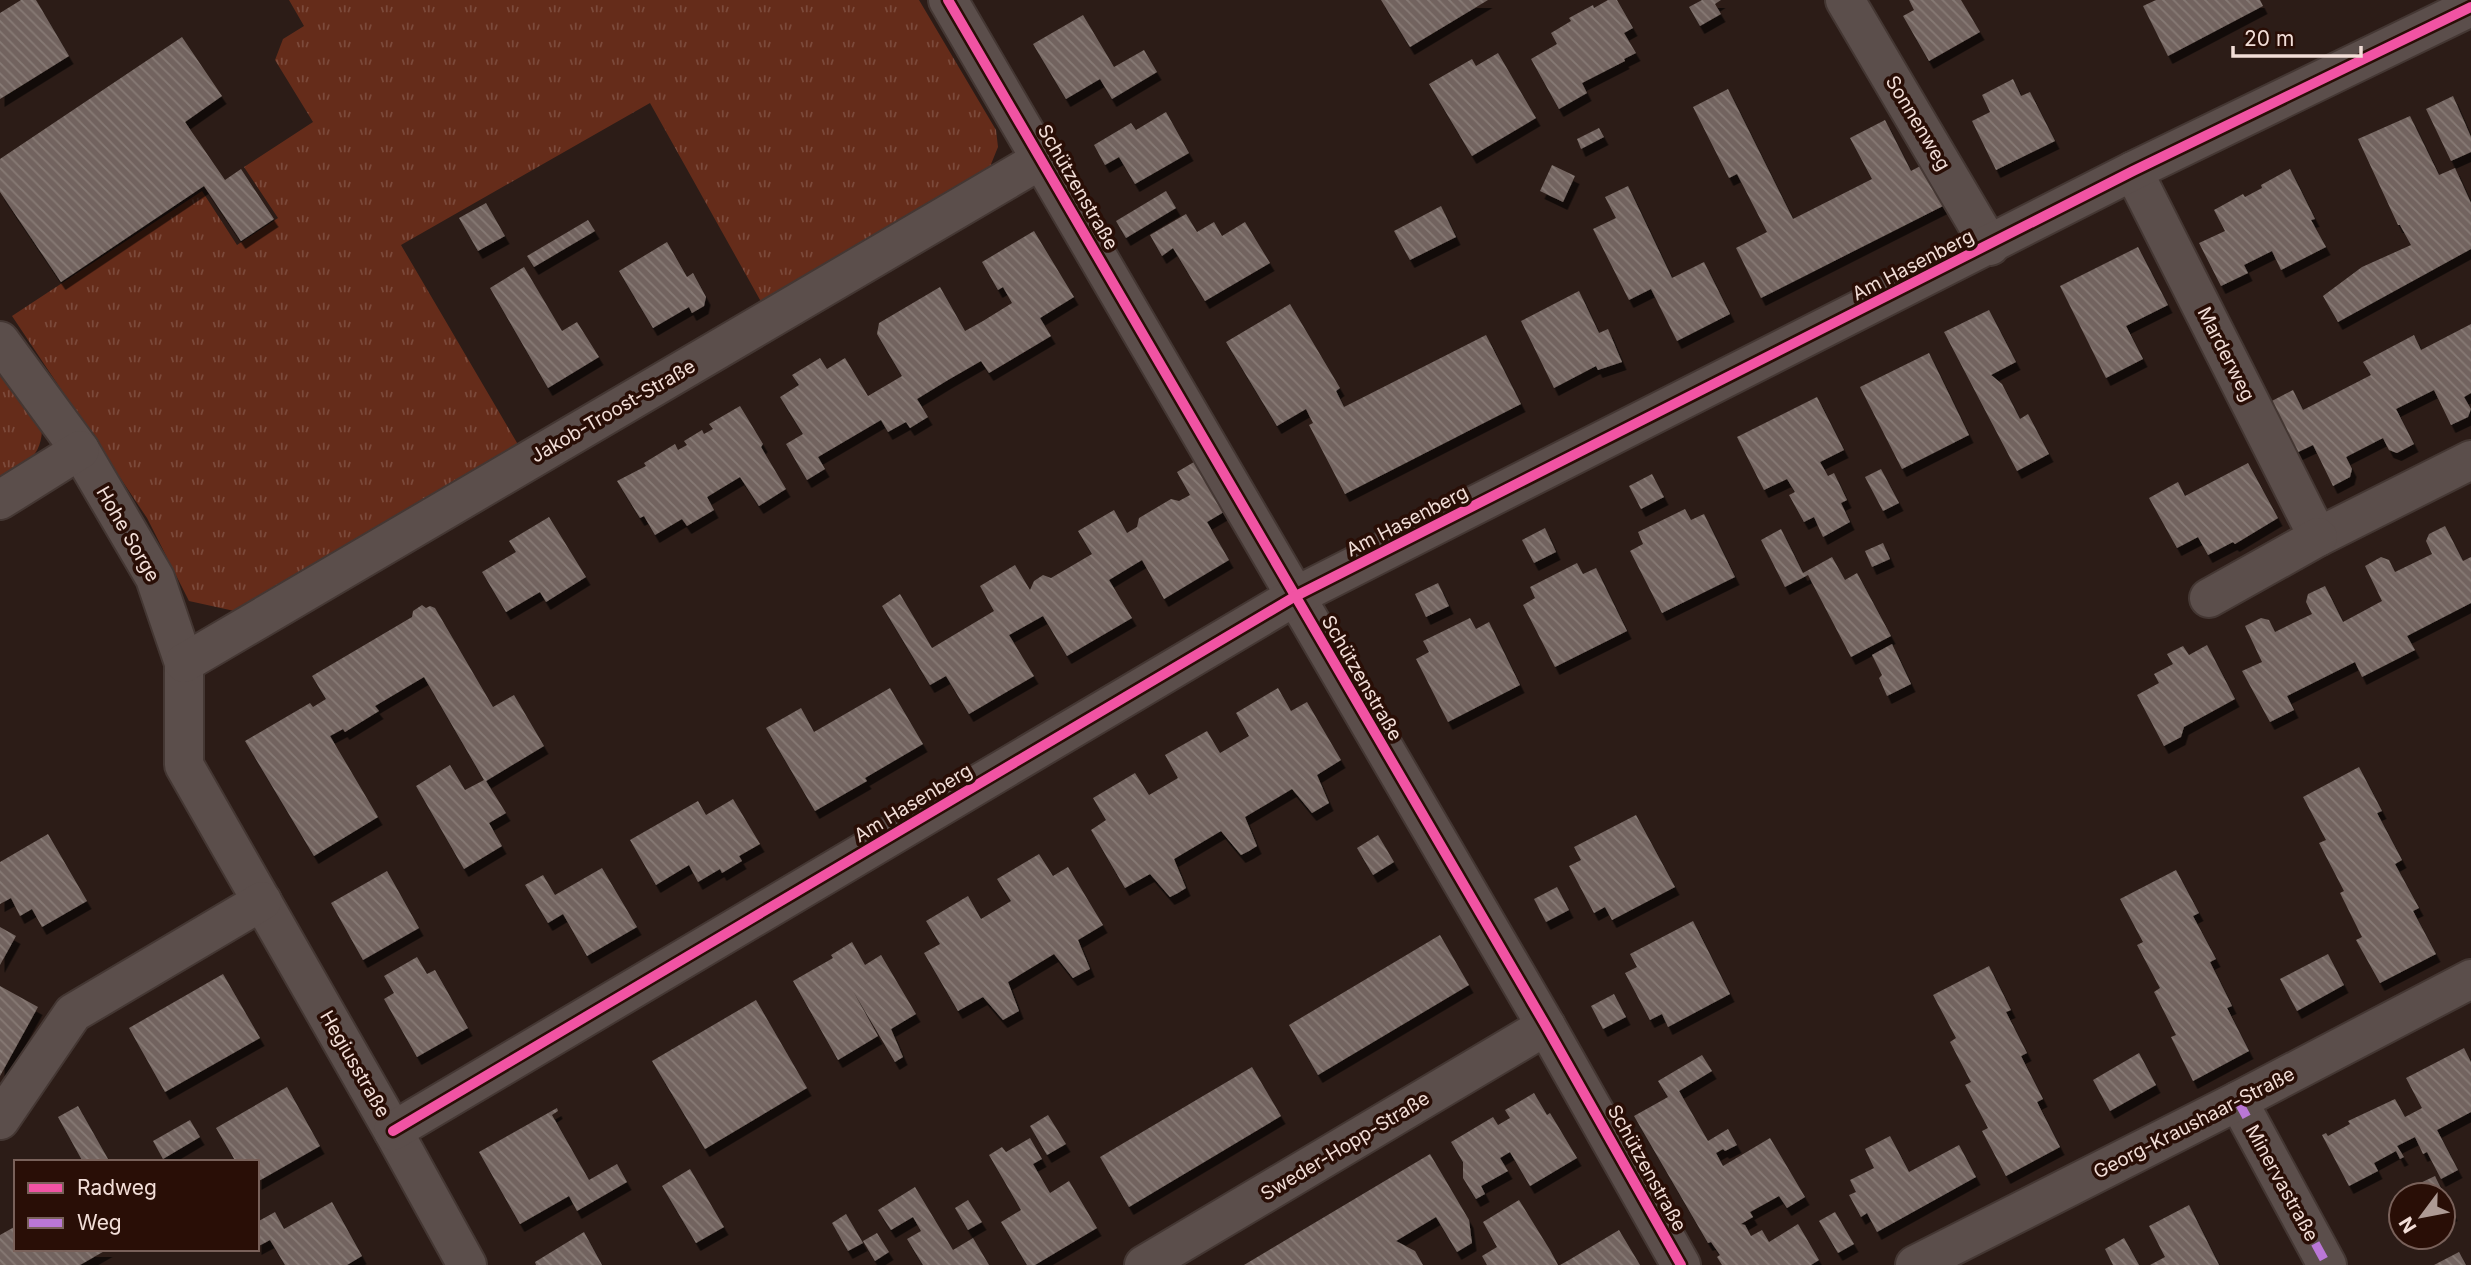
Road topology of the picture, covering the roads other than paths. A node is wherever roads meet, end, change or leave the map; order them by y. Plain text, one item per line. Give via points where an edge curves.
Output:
1 (948, 0) edge
2 (1845, 0) edge
3 (2471, 8) edge
4 (1042, 159) junction
5 (2133, 172) junction
6 (1990, 246) junction
7 (0, 341) edge
8 (80, 450) junction
9 (2471, 460) edge
10 (0, 500) edge
11 (2318, 537) junction
12 (1294, 597) junction
13 (2209, 598) dead end
14 (184, 663) junction
15 (261, 901) junction
16 (2471, 979) edge
17 (1546, 1026) junction
18 (2238, 1101) junction
19 (0, 1120) edge
20 (393, 1131) junction
21 (467, 1265) edge
22 (1143, 1265) edge
23 (1681, 1265) edge
24 (1915, 1265) edge
25 (2327, 1265) edge

1 - 4 street, Schützenstraße
2 - 6 street, Sonnenweg
3 - 5 street, Am Hasenberg
4 - 12 street, Schützenstraße
4 - 14 street, Jakob-Troost-Straße
5 - 6 street, Am Hasenberg
5 - 11 street, Marderweg
6 - 12 street, Am Hasenberg
7 - 8 street, Hohe Sorge
8 - 10 street
8 - 14 street, Hohe Sorge via 155,578
9 - 11 street
11 - 13 street
12 - 17 street, Schützenstraße
12 - 20 street, Am Hasenberg
14 - 15 street, Hohe Sorge via 184,765
15 - 19 street via 73,1013
15 - 20 street, Hegiusstraße
16 - 18 street, Georg-Kraushaar-Straße
17 - 22 street, Sweder-Hopp-Straße
17 - 23 street, Schützenstraße
18 - 24 street, Georg-Kraushaar-Straße
18 - 25 street, Minervastraße
20 - 21 street, Hegiusstraße

